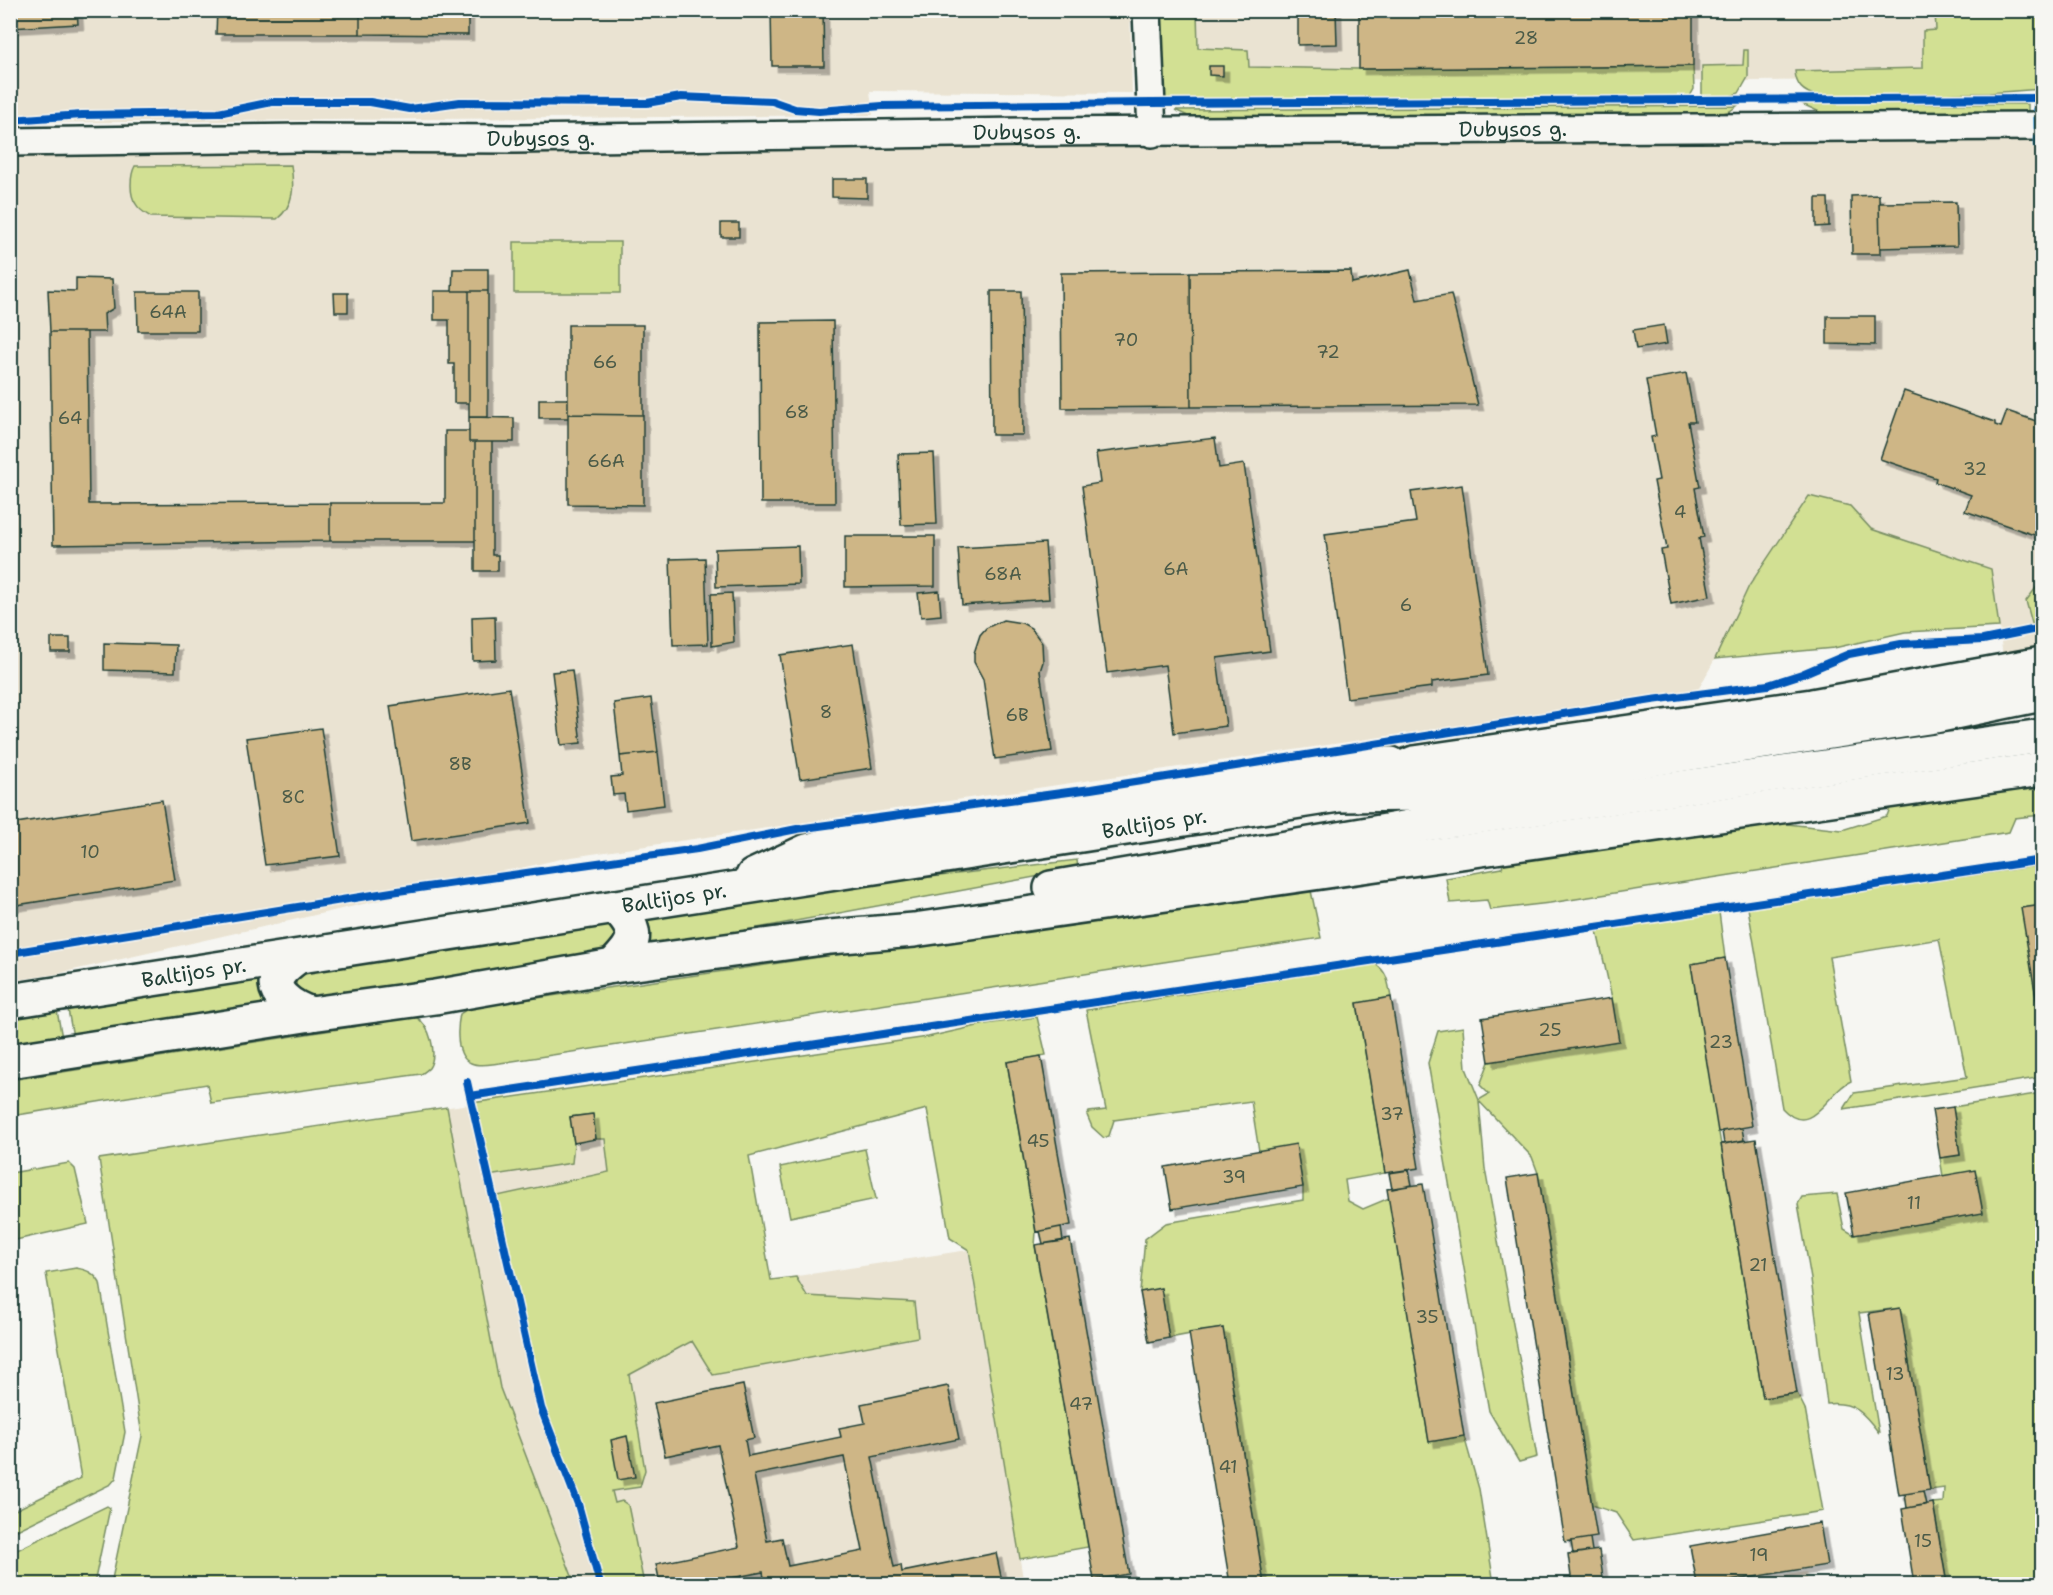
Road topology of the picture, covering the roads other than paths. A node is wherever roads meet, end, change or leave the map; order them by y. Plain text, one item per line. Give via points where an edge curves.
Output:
1 (1147, 10) edge
2 (2043, 126) edge
3 (1152, 133) junction
4 (10, 142) edge
5 (2043, 664) edge
6 (2043, 694) edge
7 (2043, 736) edge
8 (1414, 763) junction
9 (2043, 769) edge
10 (1339, 795) junction
11 (720, 891) junction
12 (616, 907) junction
13 (830, 937) junction
14 (297, 957) junction
15 (613, 966) junction
16 (10, 1001) edge
17 (311, 1014) junction
18 (10, 1061) edge

1 - 3 street
2 - 3 street, Dubysos g.
3 - 4 street, Dubysos g.
5 - 8 highway via 1812,706
6 - 10 highway via 1935,716 1423,794
7 - 13 highway via 1415,826 992,898
8 - 10 highway
8 - 11 highway via 1338,768 867,836 807,851
9 - 13 highway via 914,930
10 - 11 highway, Baltijos pr.
11 - 12 highway, Baltijos pr.
12 - 14 highway, Baltijos pr.
12 - 15 highway via 633,932 630,948
13 - 15 highway
14 - 16 highway, Baltijos pr.
14 - 17 highway via 282,970 277,986 288,1004
15 - 17 highway
17 - 18 highway

